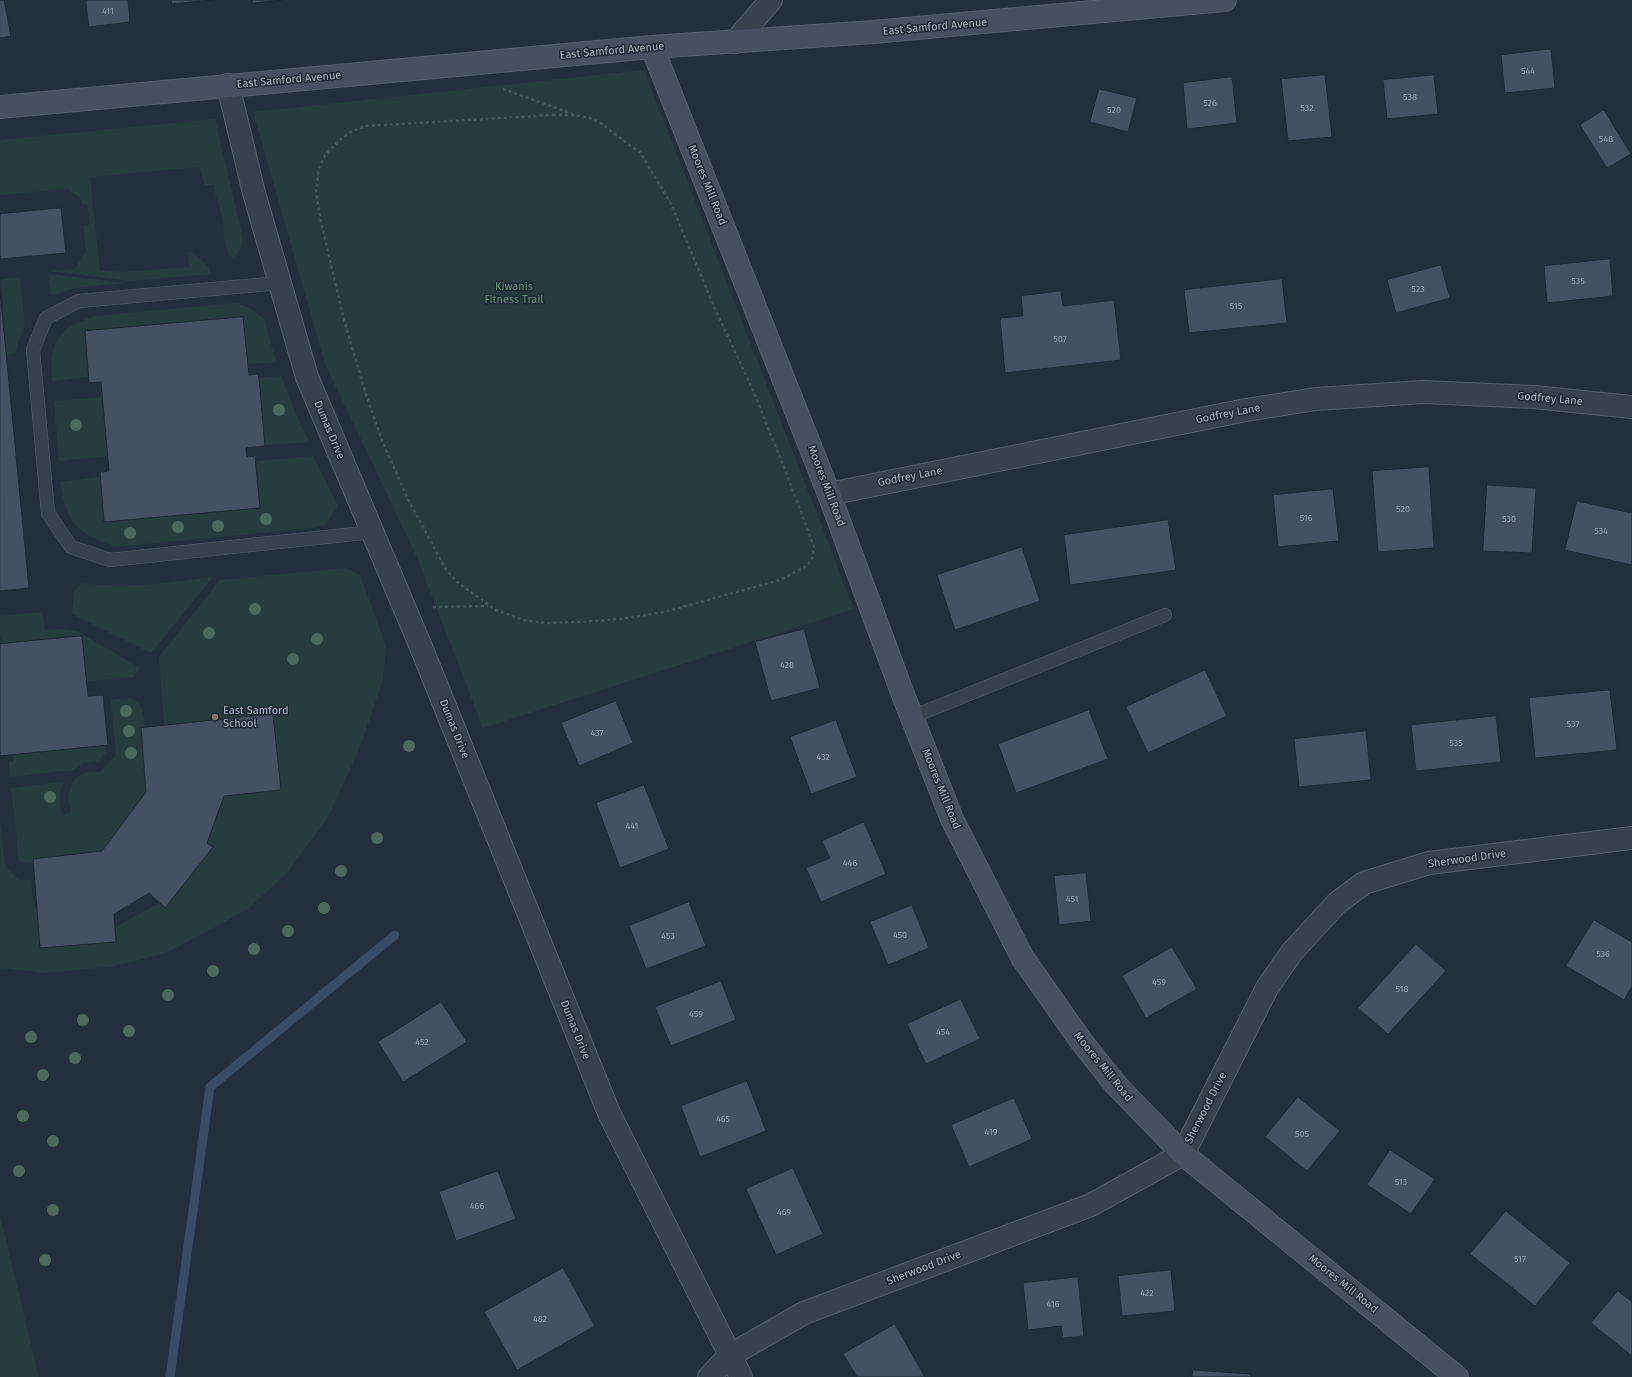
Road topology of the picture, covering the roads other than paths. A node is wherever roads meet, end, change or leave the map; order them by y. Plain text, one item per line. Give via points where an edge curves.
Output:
1 (772, 0) edge
2 (1224, 0) edge
3 (735, 42) junction
4 (652, 47) junction
5 (228, 85) junction
6 (0, 107) edge
7 (280, 283) junction
8 (1632, 408) edge
9 (829, 494) junction
10 (372, 532) junction
11 (1165, 615) dead end
12 (912, 717) junction
13 (1632, 838) edge
14 (1183, 1154) junction
15 (729, 1356) junction
16 (709, 1377) edge
17 (741, 1377) edge
18 (1457, 1377) edge

1 - 3 street
2 - 3 street, East Samford Avenue
3 - 4 street, East Samford Avenue
4 - 5 street, East Samford Avenue
4 - 9 street, Moores Mill Road
5 - 6 street, East Samford Avenue
5 - 7 street, Dumas Drive via 254,192
7 - 10 street, Dumas Drive via 307,378
7 - 10 lane via 79,301 46,318 33,350 48,513 71,547 110,560
8 - 9 street, Godfrey Lane via 1534,397 1423,392 1316,399 1246,410
9 - 12 street, Moores Mill Road
10 - 15 street, Dumas Drive via 608,1113
11 - 12 lane
12 - 14 street, Moores Mill Road via 952,819 1022,957 1081,1041 1116,1085
13 - 14 street, Sherwood Drive via 1429,863 1359,887 1337,903 1292,952 1267,988
14 - 15 street, Sherwood Drive via 1091,1205 804,1313
14 - 18 street, Moores Mill Road
15 - 16 street
15 - 17 street, Dumas Drive

